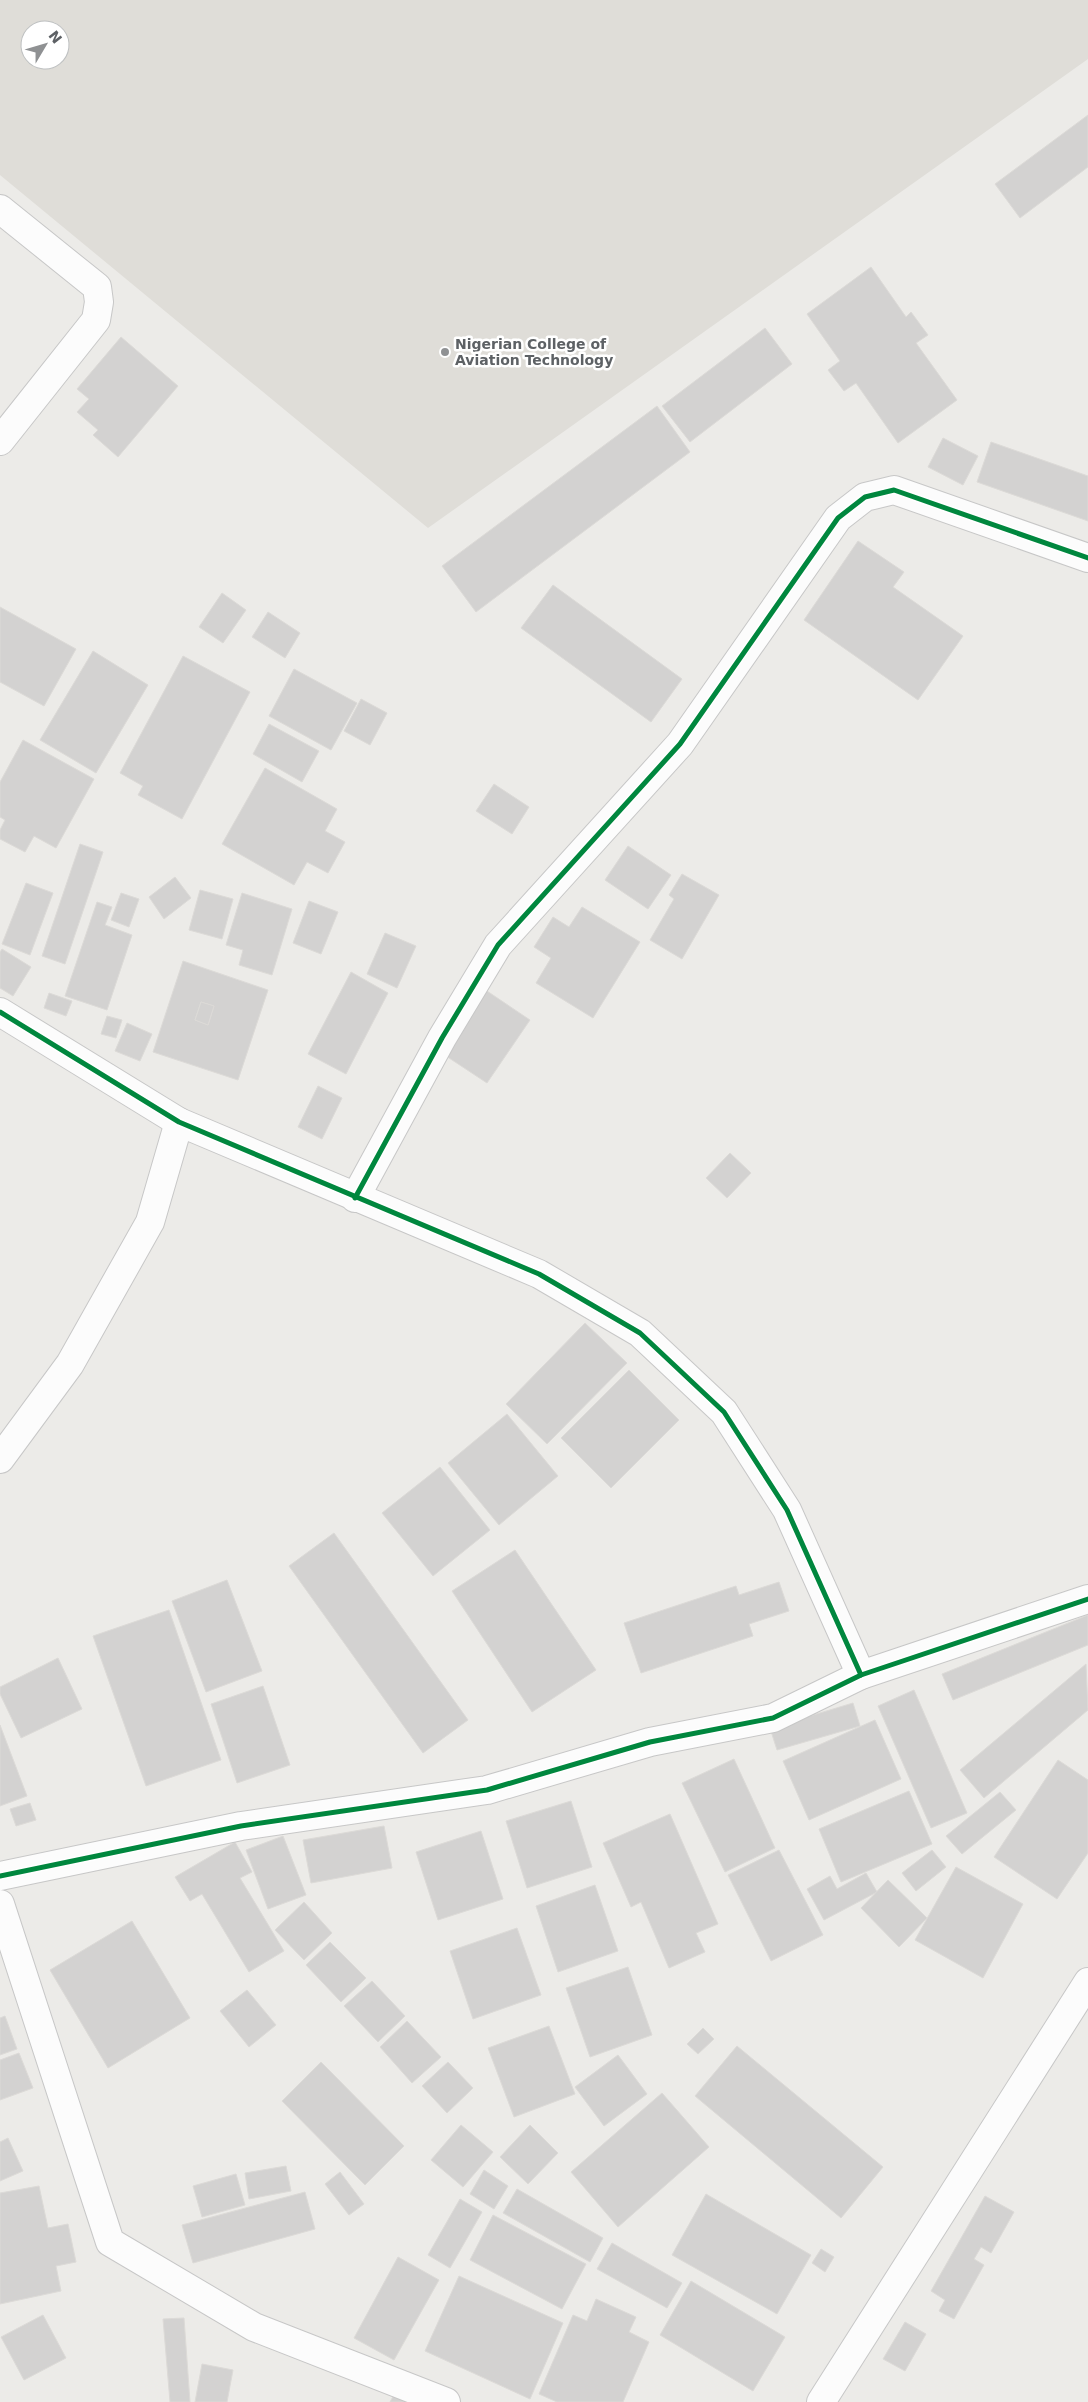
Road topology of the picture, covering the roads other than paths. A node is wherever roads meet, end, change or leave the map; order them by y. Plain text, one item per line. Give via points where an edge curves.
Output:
1 (0, 209) edge
2 (0, 440) edge
3 (1088, 558) edge
4 (0, 1012) edge
5 (179, 1122) junction
6 (355, 1198) junction
7 (0, 1459) edge
8 (1088, 1599) edge
9 (862, 1675) junction
10 (0, 1876) edge
11 (0, 1904) edge
12 (1088, 1982) edge
13 (446, 2402) edge
14 (821, 2402) edge

1 - 2 street via 97,287 99,302 96,320
3 - 6 street via 894,490 865,498 838,518 680,744 498,945 442,1038
4 - 5 street
5 - 6 street
5 - 7 street via 150,1222 70,1364
6 - 9 street via 539,1274 640,1333 724,1412 786,1510
8 - 9 street
9 - 10 street via 773,1718 650,1742 487,1790 241,1826
11 - 13 street via 110,2242 254,2327
12 - 14 street

